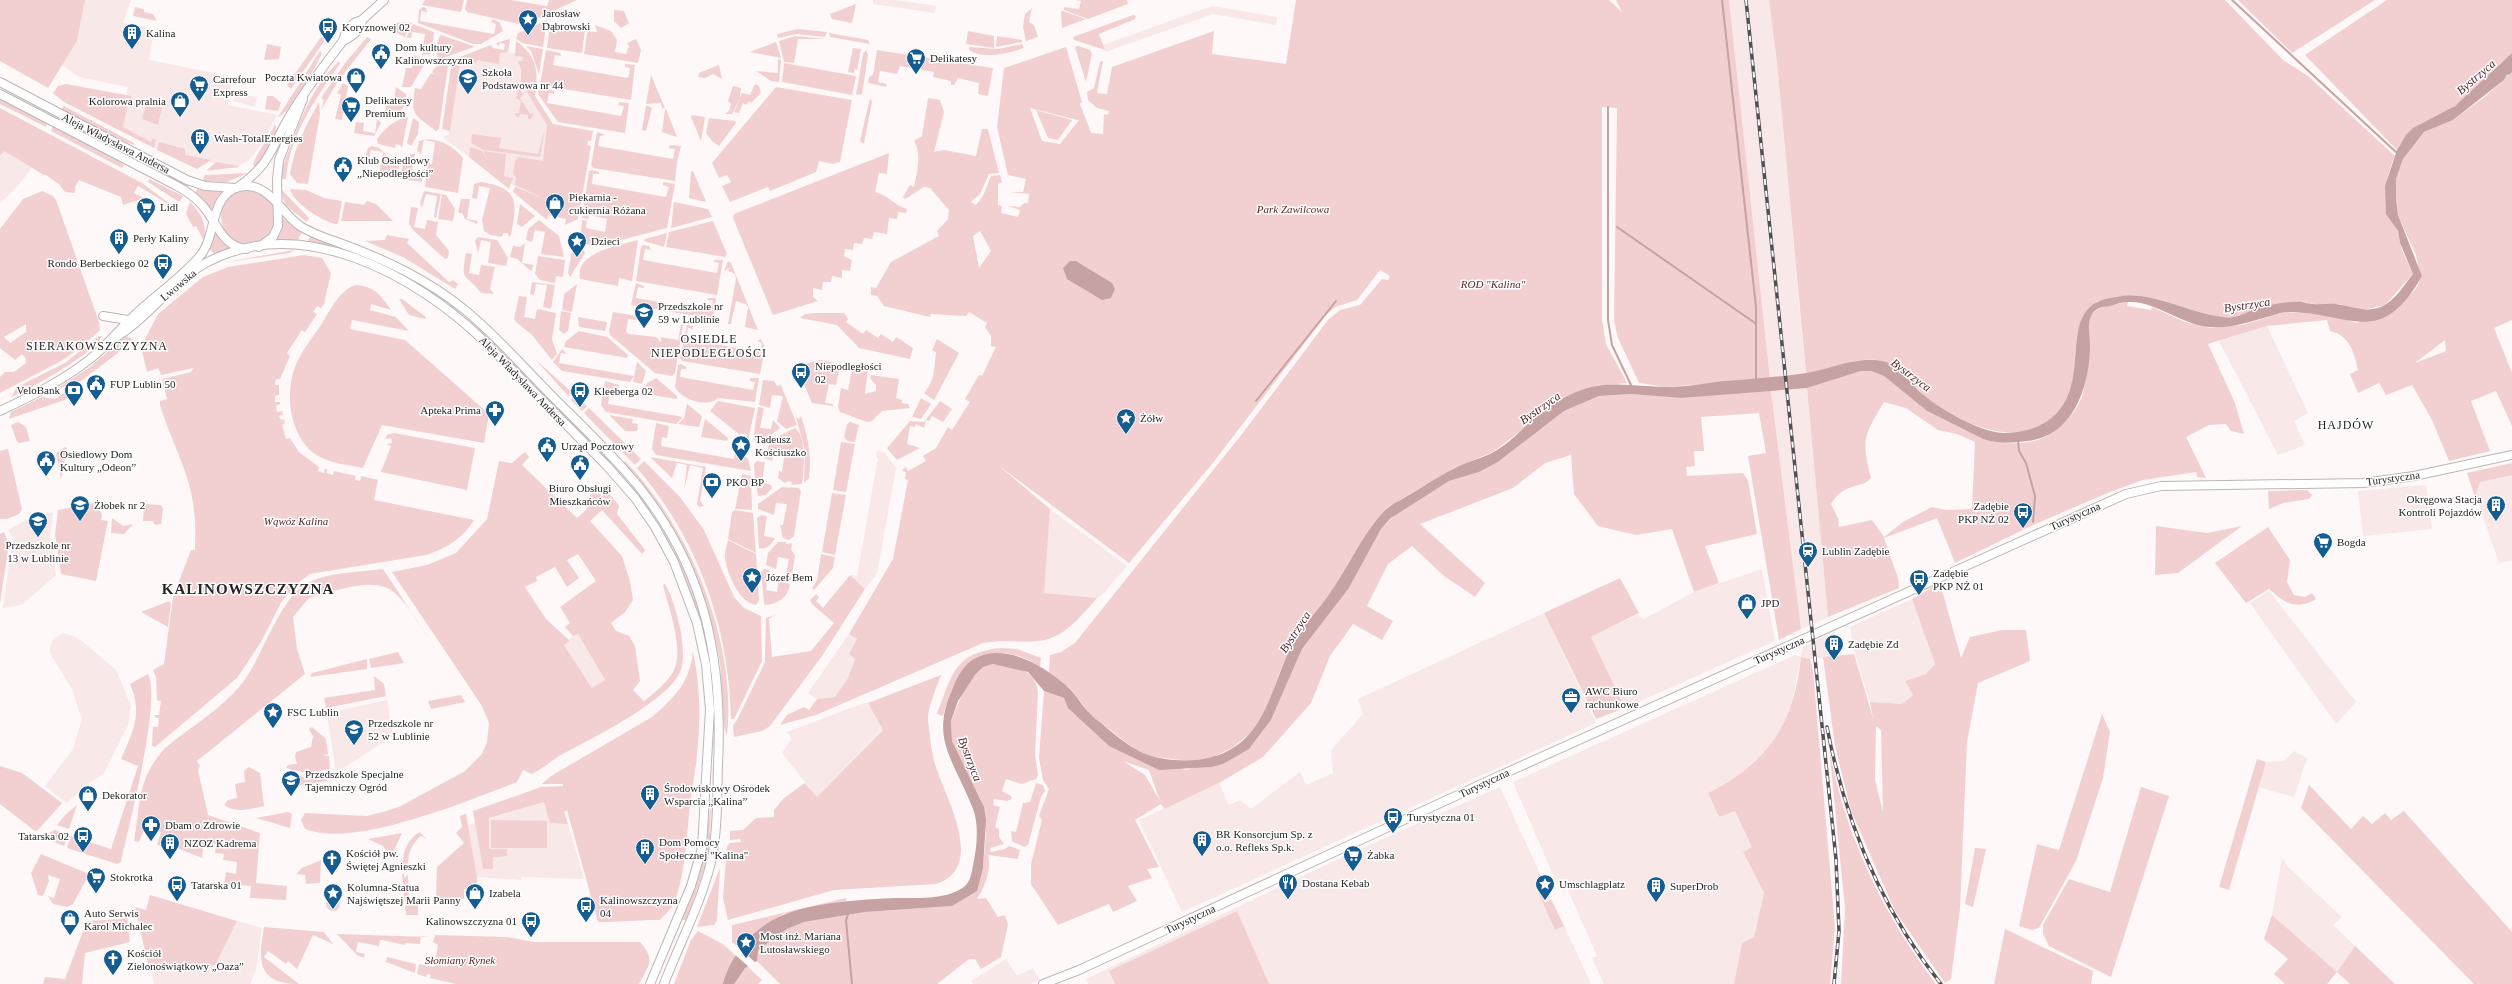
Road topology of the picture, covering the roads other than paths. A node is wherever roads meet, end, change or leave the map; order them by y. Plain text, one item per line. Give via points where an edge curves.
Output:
1 (384, 0) edge
2 (0, 82) edge
3 (0, 94) edge
4 (302, 99) junction
5 (237, 188) junction
6 (278, 206) junction
7 (214, 222) junction
8 (253, 248) junction
9 (103, 316) dead end
10 (128, 320) junction
11 (113, 338) junction
12 (1, 410) edge
13 (2512, 455) edge
14 (630, 477) junction
15 (622, 483) junction
16 (718, 679) junction
17 (708, 680) junction
18 (706, 791) junction
19 (717, 792) junction
20 (1079, 970) junction
21 (650, 984) edge
22 (664, 984) edge
23 (1043, 984) edge
24 (1054, 984) edge

1 - 4 main road via 346,32 343,41
2 - 5 main road, Aleja Władysława Andersa via 187,180 205,186
3 - 7 main road, Aleja Władysława Andersa via 177,186 197,199
4 - 5 main road via 291,113 268,160
4 - 6 main road via 279,160
5 - 6 main road via 251,186 263,190
5 - 7 main road via 222,198
6 - 8 main road via 279,220 276,232 264,244
6 - 14 main road, Aleja Władysława Andersa via 305,229 402,269 461,307 487,329
7 - 8 main road via 229,243 240,248
7 - 10 main road, Lwowska via 207,246 200,256
8 - 11 main road, Lwowska via 220,258 199,268 126,331
8 - 15 main road, Aleja Władysława Andersa via 297,245 319,247 375,267 422,292 480,336
9 - 10 main road
10 - 11 main road, Lwowska
11 - 12 main road, Lwowska via 60,380
13 - 20 main road, Turystyczna via 2414,476 2363,483 2161,486 2131,492 1501,775
14 - 15 main road
14 - 16 main road, Aleja Władysława Andersa via 662,519 686,565 706,620
15 - 17 main road, Aleja Władysława Andersa via 655,527 681,576 697,623
16 - 17 main road
16 - 19 main road, Aleja Władysława Andersa via 720,726
17 - 18 main road, Aleja Władysława Andersa via 710,726
18 - 19 main road
18 - 21 main road, Aleja Władysława Andersa via 698,866
19 - 22 main road, Aleja Władysława Andersa via 714,841 709,868
20 - 23 main road, Turystyczna
20 - 24 main road, Turystyczna

